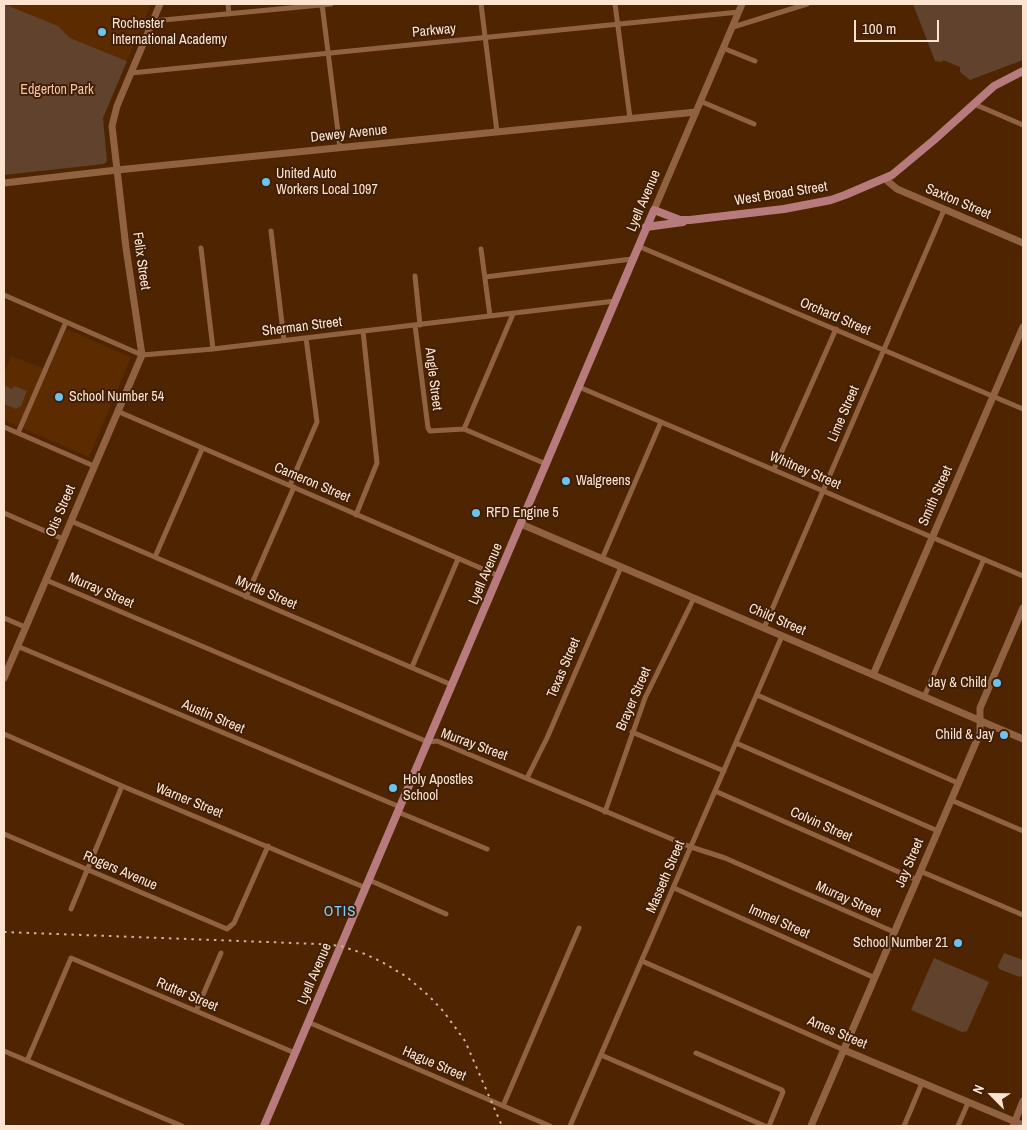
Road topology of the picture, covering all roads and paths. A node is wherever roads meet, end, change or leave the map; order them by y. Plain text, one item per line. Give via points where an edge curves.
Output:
1 (160, 4) edge
2 (228, 4) edge
3 (322, 4) edge
4 (331, 4) edge
5 (481, 4) edge
6 (615, 4) edge
7 (742, 4) edge
8 (807, 4) edge
9 (739, 12) junction
10 (229, 14) junction
11 (153, 21) junction
12 (618, 24) junction
13 (733, 26) junction
14 (485, 38) junction
15 (723, 48) junction
16 (328, 53) junction
17 (756, 61) dead end
18 (1023, 71) edge
19 (131, 73) junction
20 (700, 101) junction
21 (974, 104) junction
22 (696, 112) junction
23 (630, 118) junction
24 (754, 124) dead end
25 (1023, 125) edge
26 (497, 132) junction
27 (340, 148) junction
28 (117, 170) junction
29 (885, 179) junction
30 (4, 183) edge
31 (654, 210) junction
32 (944, 210) junction
33 (690, 220) junction
34 (646, 227) junction
35 (271, 231) dead end
36 (1023, 243) edge
37 (638, 246) junction
38 (201, 248) dead end
39 (481, 249) dead end
40 (632, 259) junction
41 (414, 276) dead end
42 (485, 277) junction
43 (4, 295) edge
44 (615, 301) junction
45 (513, 314) junction
46 (490, 316) junction
47 (66, 322) junction
48 (417, 325) junction
49 (1023, 327) edge
50 (836, 329) junction
51 (363, 331) junction
52 (306, 338) junction
53 (284, 340) junction
54 (213, 349) junction
55 (884, 350) junction
56 (142, 355) junction
57 (579, 386) junction
58 (993, 396) junction
59 (1023, 409) edge
60 (118, 412) junction
61 (661, 422) junction
62 (4, 427) edge
63 (464, 429) junction
64 (18, 433) junction
65 (202, 449) junction
66 (546, 464) junction
67 (94, 466) junction
68 (774, 469) junction
69 (292, 486) junction
70 (823, 490) junction
71 (4, 513) edge
72 (356, 514) junction
73 (70, 521) junction
74 (520, 524) junction
75 (932, 537) junction
76 (63, 538) junction
77 (155, 557) junction
78 (458, 558) junction
79 (602, 559) junction
80 (984, 559) junction
81 (621, 567) junction
82 (498, 576) junction
83 (1023, 576) edge
84 (46, 580) junction
85 (246, 597) junction
86 (694, 598) junction
87 (1023, 608) edge
88 (4, 618) edge
89 (25, 627) junction
90 (764, 628) junction
91 (782, 636) junction
92 (17, 646) junction
93 (412, 668) junction
94 (873, 675) junction
95 (4, 678) edge
96 (452, 685) junction
97 (757, 695) junction
98 (924, 697) junction
99 (980, 721) junction
100 (632, 732) junction
101 (4, 734) edge
102 (1023, 739) edge
103 (428, 742) junction
104 (736, 743) junction
105 (724, 771) junction
106 (527, 778) junction
107 (958, 783) junction
108 (122, 786) junction
109 (716, 791) junction
110 (951, 800) junction
111 (399, 810) junction
112 (605, 812) junction
113 (938, 831) junction
114 (1023, 831) edge
115 (4, 834) edge
116 (268, 846) junction
117 (691, 847) junction
118 (487, 849) dead end
119 (88, 869) junction
120 (920, 871) junction
121 (917, 880) junction
122 (367, 884) junction
123 (674, 888) junction
124 (71, 908) dead end
125 (446, 914) dead end
126 (1023, 915) edge
127 (579, 928) dead end
128 (894, 932) junction
129 (221, 953) dead end
130 (642, 961) junction
131 (875, 978) junction
132 (196, 1011) junction
133 (308, 1022) junction
134 (844, 1050) junction
135 (4, 1051) edge
136 (295, 1053) junction
137 (696, 1053) dead end
138 (601, 1055) junction
139 (27, 1061) junction
140 (922, 1083) junction
141 (1023, 1101) edge
142 (968, 1102) junction
143 (503, 1106) junction
144 (1018, 1124) edge
145 (182, 1126) edge
146 (264, 1126) edge
147 (550, 1126) edge
148 (570, 1126) edge
149 (765, 1126) edge
150 (769, 1126) edge
151 (811, 1126) edge
152 (904, 1126) edge
153 (958, 1126) edge

1 - 11 street, Felix Street
2 - 10 street
3 - 4 street
3 - 10 street
3 - 16 street
5 - 14 street
6 - 12 street
7 - 9 street, Lyell Avenue
8 - 13 street
9 - 12 street, Parkway
9 - 13 street, Lyell Avenue
10 - 11 street
11 - 19 street, Felix Street
12 - 14 street, Parkway
12 - 23 street
13 - 15 street, Lyell Avenue
14 - 16 street, Parkway
14 - 26 street
15 - 17 street
15 - 20 street, Lyell Avenue
16 - 19 street, Parkway
16 - 27 street
18 - 21 main road, West Broad Street via 1000,82
19 - 28 street, Felix Street via 113,122
20 - 22 street, Lyell Avenue
20 - 24 street
21 - 25 street
21 - 29 main road, West Broad Street
22 - 23 street, Dewey Avenue
22 - 31 street, Lyell Avenue
23 - 26 street, Dewey Avenue
26 - 27 street, Dewey Avenue
27 - 28 street, Dewey Avenue
28 - 30 street, Dewey Avenue
28 - 56 street, Felix Street
29 - 32 street, Saxton Street via 896,189
29 - 33 main road, West Broad Street via 812,204
31 - 33 main road, West Broad Street via 673,218
31 - 34 main road, Lyell Avenue
32 - 36 street, Saxton Street
32 - 55 street, Lime Street
33 - 34 main road
34 - 37 main road, Lyell Avenue
35 - 53 street
37 - 40 main road, Lyell Avenue
37 - 50 street, Orchard Street
38 - 54 street
39 - 42 street
40 - 42 street
40 - 44 main road, Lyell Avenue
41 - 48 street
42 - 46 street
43 - 47 street, Sherman Street
44 - 45 street, Sherman Street
44 - 57 main road, Lyell Avenue
45 - 46 street, Sherman Street
45 - 63 street
46 - 48 street, Sherman Street
47 - 56 street, Sherman Street
47 - 64 street
48 - 51 street, Sherman Street
48 - 63 street, Angle Street via 428,428 433,431
49 - 58 street, Smith Street
50 - 55 street, Orchard Street
50 - 68 street
51 - 52 street, Sherman Street
51 - 72 street via 377,464
52 - 53 street, Sherman Street
52 - 69 street via 317,422
53 - 54 street, Sherman Street
54 - 56 street, Sherman Street
55 - 58 street, Orchard Street
55 - 70 street, Lime Street
56 - 60 street, Otis Street
57 - 61 street, Whitney Street
57 - 66 main road, Lyell Avenue
58 - 59 street, Orchard Street
58 - 75 street, Smith Street
60 - 65 street, Cameron Street
60 - 67 street, Otis Street
61 - 68 street, Whitney Street
61 - 79 street
62 - 64 street
63 - 66 street, Angle Street
64 - 67 street
65 - 69 street, Cameron Street
65 - 77 street
66 - 74 main road, Lyell Avenue
67 - 73 street, Otis Street
68 - 70 street, Whitney Street
69 - 72 street, Cameron Street
69 - 85 street
70 - 75 street, Whitney Street
70 - 90 street, Lime Street
71 - 76 street
72 - 78 street, Cameron Street
73 - 76 street, Otis Street
73 - 77 street, Myrtle Street
74 - 79 street, Child Street
74 - 82 main road, Lyell Avenue
75 - 80 street, Whitney Street
75 - 94 street, Smith Street
76 - 84 street, Otis Street
77 - 85 street, Myrtle Street
78 - 82 street, Cameron Street
78 - 93 street
79 - 81 street, Child Street
80 - 83 street, Whitney Street
80 - 98 street
81 - 86 street, Child Street
81 - 106 street, Texas Street
82 - 96 main road, Lyell Avenue
84 - 89 street, Otis Street
84 - 103 street, Murray Street
85 - 93 street, Myrtle Street
86 - 90 street, Child Street
86 - 100 street, Brayer Street
87 - 99 street, Jay Street via 980,708
88 - 89 street
89 - 92 street, Otis Street
90 - 91 street, Child Street
91 - 94 street, Child Street
91 - 97 street, Masseth Street
92 - 95 street, Otis Street
92 - 111 street, Austin Street
93 - 96 street, Myrtle Street
94 - 98 street, Child Street
96 - 103 main road, Lyell Avenue
97 - 104 street, Masseth Street
97 - 107 street
98 - 99 street, Child Street
99 - 102 street, Child Street
99 - 107 street, Jay Street via 980,733
100 - 105 street
100 - 112 street, Brayer Street
101 - 108 street, Warner Street
103 - 106 street, Murray Street via 437,741
103 - 111 main road, Lyell Avenue
104 - 105 street, Masseth Street
104 - 113 street
105 - 109 street, Masseth Street
106 - 112 street, Murray Street
107 - 110 street, Jay Street
108 - 116 street, Warner Street
108 - 119 street
109 - 117 street, Masseth Street
109 - 121 street, Colvin Street
110 - 113 street, Jay Street
110 - 114 street
111 - 118 street, Austin Street
111 - 122 main road, Lyell Avenue
112 - 117 street, Murray Street
113 - 120 street, Jay Street
115 - 119 street, Rogers Avenue
116 - 119 street, Rogers Avenue via 234,923 228,929
116 - 122 street, Warner Street
117 - 123 street, Masseth Street
117 - 128 street, Murray Street via 726,858
119 - 124 street
120 - 121 street, Jay Street
120 - 126 street
121 - 128 street, Jay Street
122 - 125 street, Warner Street
122 - 133 main road, Lyell Avenue
123 - 130 street, Masseth Street
123 - 131 street, Immel Street
127 - 143 street
128 - 131 street, Jay Street
129 - 132 street
130 - 134 street, Ames Street
130 - 138 street, Masseth Street
131 - 134 street, Jay Street
132 - 136 street, Rutter Street
132 - 139 street, Rutter Street via 71,958
133 - 136 main road, Lyell Avenue
133 - 143 street, Hague Street
134 - 140 street, Ames Street
134 - 151 street, Jay Street
135 - 139 street
136 - 146 main road, Lyell Avenue
137 - 150 street via 782,1090
138 - 148 street, Masseth Street
138 - 149 street
139 - 145 street
140 - 142 street, Ames Street
140 - 152 street
141 - 144 street
142 - 144 street, Ames Street
142 - 153 street
143 - 147 street, Hague Street

